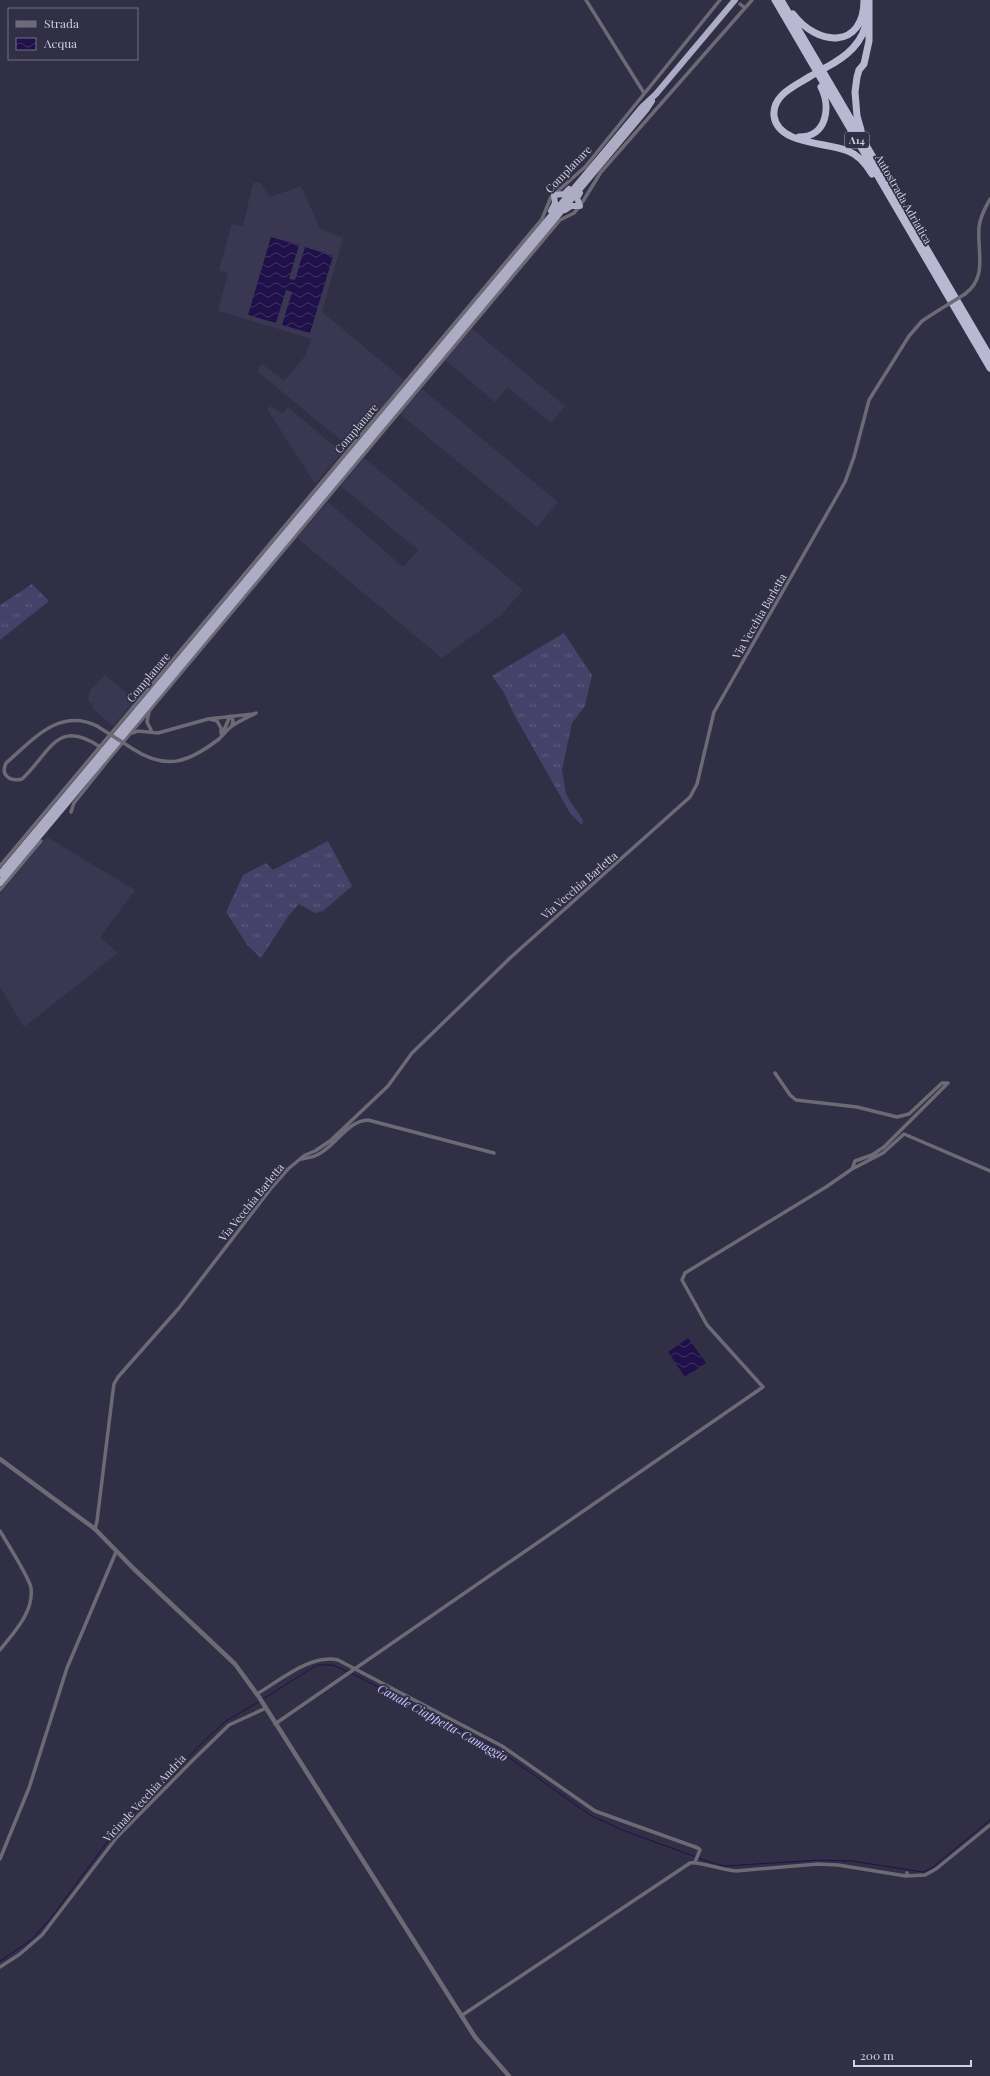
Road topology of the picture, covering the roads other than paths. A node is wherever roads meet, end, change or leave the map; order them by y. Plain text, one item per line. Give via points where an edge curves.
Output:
1 (586, 0) edge
2 (720, 0) edge
3 (752, 0) edge
4 (774, 0) edge
5 (782, 0) edge
6 (867, 1) edge
7 (737, 2) edge
8 (745, 8) junction
9 (644, 93) junction
10 (781, 129) junction
11 (582, 182) junction
12 (554, 195) junction
13 (896, 196) junction
14 (990, 199) edge
15 (580, 206) junction
16 (558, 216) junction
17 (546, 221) junction
18 (939, 281) junction
19 (990, 357) edge
20 (990, 368) edge
21 (149, 712) junction
22 (230, 716) junction
23 (208, 719) junction
24 (139, 724) junction
25 (232, 726) junction
26 (152, 732) junction
27 (128, 736) junction
28 (220, 738) junction
29 (100, 746) junction
30 (71, 812) dead end
31 (41, 841) dead end
32 (0, 866) edge
33 (0, 874) edge
34 (0, 883) edge
35 (0, 890) edge
36 (775, 1073) dead end
37 (494, 1153) dead end
38 (299, 1160) junction
39 (852, 1169) junction
40 (990, 1171) edge
41 (0, 1459) edge
42 (95, 1529) junction
43 (0, 1531) edge
44 (116, 1552) junction
45 (0, 1650) edge
46 (353, 1669) junction
47 (258, 1695) junction
48 (266, 1708) junction
49 (275, 1724) junction
50 (990, 1825) edge
51 (0, 1859) edge
52 (696, 1859) junction
53 (0, 1967) edge
54 (461, 2016) junction
55 (509, 2076) edge

1 - 9 street
2 - 9 street, Complanare
3 - 8 street, Complanare
4 - 10 highway, A14 via 818,81 826,103 824,122 814,133 798,137
4 - 18 highway, Autostrada Adriatica / A14
5 - 6 highway, A14 via 808,30 831,38 846,35 855,28 862,18
5 - 13 highway, Autostrada Adriatica / A14
6 - 10 highway, bridge via 866,21 858,42 848,53 784,93 778,100 774,116
6 - 13 highway, A14 via 869,41 864,64 858,70 857,116 867,143
7 - 8 street
7 - 11 highway via 642,107
8 - 15 street, Complanare via 601,172
9 - 12 street, Complanare via 585,167
10 - 18 highway, A14 via 791,137 846,150 860,159
11 - 12 highway via 564,194
11 - 15 highway via 577,198
11 - 16 highway
11 - 17 highway
12 - 17 highway via 555,206
12 - 29 street, Complanare via 542,219
13 - 19 highway, Autostrada Adriatica / A14
14 - 38 street, Via Vecchia Barletta, bridge via 982,212 979,228 979,278 966,294 922,321 909,336 869,400 845,482 714,712 697,784 690,797 510,958 412,1053 388,1086 330,1140
15 - 16 highway via 571,206
15 - 21 street, Complanare via 574,213 560,220
16 - 34 highway
17 - 33 highway
18 - 20 highway, Autostrada Adriatica / A14
21 - 24 street, Complanare
21 - 26 street via 147,722
22 - 23 street
22 - 25 street via 233,720
22 - 25 street via 256,713
22 - 28 street
23 - 26 street via 162,732
23 - 28 street via 217,721 221,728
24 - 26 street via 140,727
24 - 27 street, Complanare
25 - 28 street
26 - 27 street via 138,731
27 - 30 street, Complanare via 74,803
28 - 29 street, bridge via 191,758 176,762 154,760 98,726 79,719 66,720 44,731 6,763 5,774 8,779 22,780 57,740 65,735 74,734
29 - 32 street, Complanare
31 - 35 street
36 - 39 street via 796,1100 857,1107 897,1117 909,1114 942,1083 948,1083 879,1151 854,1161
37 - 38 street via 363,1120 350,1127 318,1155
38 - 42 street, Via Vecchia Barletta via 272,1187 179,1308 114,1384
39 - 40 street via 883,1153 904,1134
39 - 46 street via 688,1271 683,1278 707,1325 762,1387
41 - 42 street
42 - 44 street
43 - 45 street via 31,1586 31,1600 21,1625
44 - 47 street via 235,1664
44 - 51 street via 67,1668 29,1788
46 - 47 street via 328,1658 318,1660
46 - 49 street
46 - 52 street via 502,1746 595,1811 698,1848 700,1850
47 - 48 street
48 - 49 street
48 - 53 street, Vicinale Vecchia Andria via 229,1725 193,1760 117,1837 42,1935
49 - 54 street
50 - 52 street via 925,1875 906,1875 838,1865 725,1870
52 - 54 street
54 - 55 street via 475,2037

